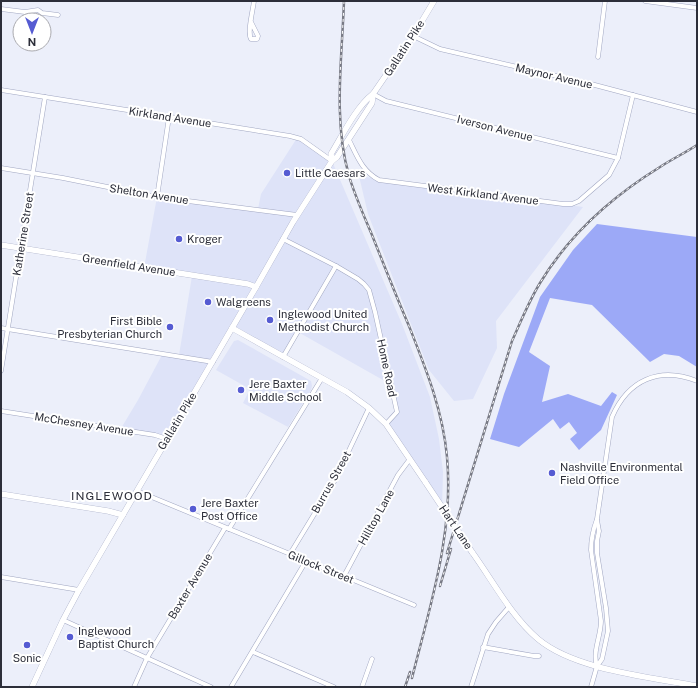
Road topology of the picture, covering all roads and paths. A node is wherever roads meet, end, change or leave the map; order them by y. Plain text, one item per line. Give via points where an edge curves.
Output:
1 (254, 1) edge
2 (434, 1) edge
3 (605, 1) edge
4 (645, 1) edge
5 (697, 8) edge
6 (1, 9) edge
7 (58, 15) dead end
8 (251, 22) dead end
9 (413, 36) junction
10 (598, 57) dead end
11 (1, 90) edge
12 (373, 94) junction
13 (633, 95) junction
14 (45, 97) junction
15 (697, 112) edge
16 (169, 117) junction
17 (349, 140) junction
18 (618, 158) junction
19 (332, 161) junction
20 (1, 168) edge
21 (33, 173) junction
22 (157, 196) junction
23 (297, 215) junction
24 (283, 240) junction
25 (1, 245) edge
26 (20, 248) junction
27 (336, 266) junction
28 (256, 287) junction
29 (1, 328) edge
30 (232, 328) junction
31 (7, 329) junction
32 (283, 357) junction
33 (213, 362) junction
34 (1, 371) edge
35 (322, 378) junction
36 (697, 381) edge
37 (369, 408) junction
38 (1, 411) edge
39 (386, 424) junction
40 (167, 438) junction
41 (410, 459) junction
42 (137, 491) junction
43 (1, 494) edge
44 (123, 515) junction
45 (597, 519) junction
46 (227, 528) junction
47 (290, 554) junction
48 (306, 561) junction
49 (344, 576) junction
50 (1, 577) edge
51 (79, 590) junction
52 (414, 605) dead end
53 (509, 607) junction
54 (63, 620) junction
55 (483, 647) junction
56 (253, 652) junction
57 (539, 656) dead end
58 (147, 658) junction
59 (372, 659) dead end
60 (597, 666) junction
61 (697, 686) edge
62 (32, 687) edge
63 (134, 687) edge
64 (211, 687) edge
65 (231, 687) edge
66 (334, 687) edge
67 (362, 687) edge
68 (472, 687) edge
69 (591, 687) edge

1 - 8 street
2 - 9 main road, Gallatin Pike
3 - 10 street
4 - 5 street
6 - 7 street via 25,12 38,10
9 - 12 main road, Gallatin Pike
9 - 13 street, Maynor Avenue via 440,49
11 - 14 street, Kirkland Avenue
12 - 17 main road, Gallatin Pike via 372,103
12 - 18 street, Iverson Avenue via 386,101
12 - 19 main road, Gallatin Pike via 365,100 343,134 331,154
13 - 15 street, Maynor Avenue
13 - 18 street, West Kirkland Avenue
14 - 16 street, Kirkland Avenue
14 - 21 street, Katherine Street
16 - 19 street, Kirkland Avenue via 290,136 301,139
16 - 22 street
17 - 18 street, West Kirkland Avenue via 360,164 378,180 563,204 579,201 609,175
17 - 19 main road, Gallatin Pike
19 - 23 main road, Gallatin Pike
20 - 21 street, Shelton Avenue
21 - 22 street, Shelton Avenue
21 - 26 street, Katherine Street
22 - 23 street, Shelton Avenue
23 - 24 main road, Gallatin Pike
24 - 27 street, Home Road
24 - 28 main road, Gallatin Pike
25 - 26 main road, Greenfield Avenue
26 - 28 main road, Greenfield Avenue
26 - 31 street, Katherine Street
27 - 32 street
27 - 39 street, Home Road via 369,290 397,412
28 - 30 main road, Gallatin Pike
29 - 31 street
30 - 32 main road, Hart Lane
30 - 33 main road, Gallatin Pike
31 - 33 street
31 - 34 street, Katherine Street
32 - 35 main road, Hart Lane
33 - 40 main road, Gallatin Pike
35 - 37 main road, Hart Lane
35 - 46 street, Baxter Avenue
36 - 45 street via 670,374 658,376 635,386 617,406 610,428
37 - 39 main road, Hart Lane
37 - 47 street, Burrus Street via 335,480
38 - 40 street, McChesney Avenue
39 - 41 main road, Hart Lane
40 - 42 main road, Gallatin Pike
41 - 49 street, Hilltop Lane via 398,475
41 - 53 main road, Hart Lane, bridge
42 - 44 main road, Gallatin Pike
42 - 46 street, Gillock Street
43 - 44 main road
44 - 51 main road, Gallatin Pike
45 - 60 street via 597,553 608,631 602,659
45 - 60 street via 592,530 590,550 601,621 594,658
46 - 47 street, Gillock Street
46 - 58 street, Baxter Avenue
47 - 48 street, Gillock Street
48 - 49 street, Gillock Street
48 - 56 street
49 - 52 street, Gillock Street
50 - 51 street
51 - 54 main road, Gallatin Pike
53 - 55 street via 488,634
53 - 60 main road, Hart Lane via 549,646 562,654
54 - 58 street
54 - 62 main road, Gallatin Pike
55 - 57 street
55 - 68 street
56 - 65 street
56 - 66 street
58 - 63 street, Baxter Avenue
58 - 64 street
59 - 67 street
60 - 61 main road, Hart Lane
60 - 69 street

